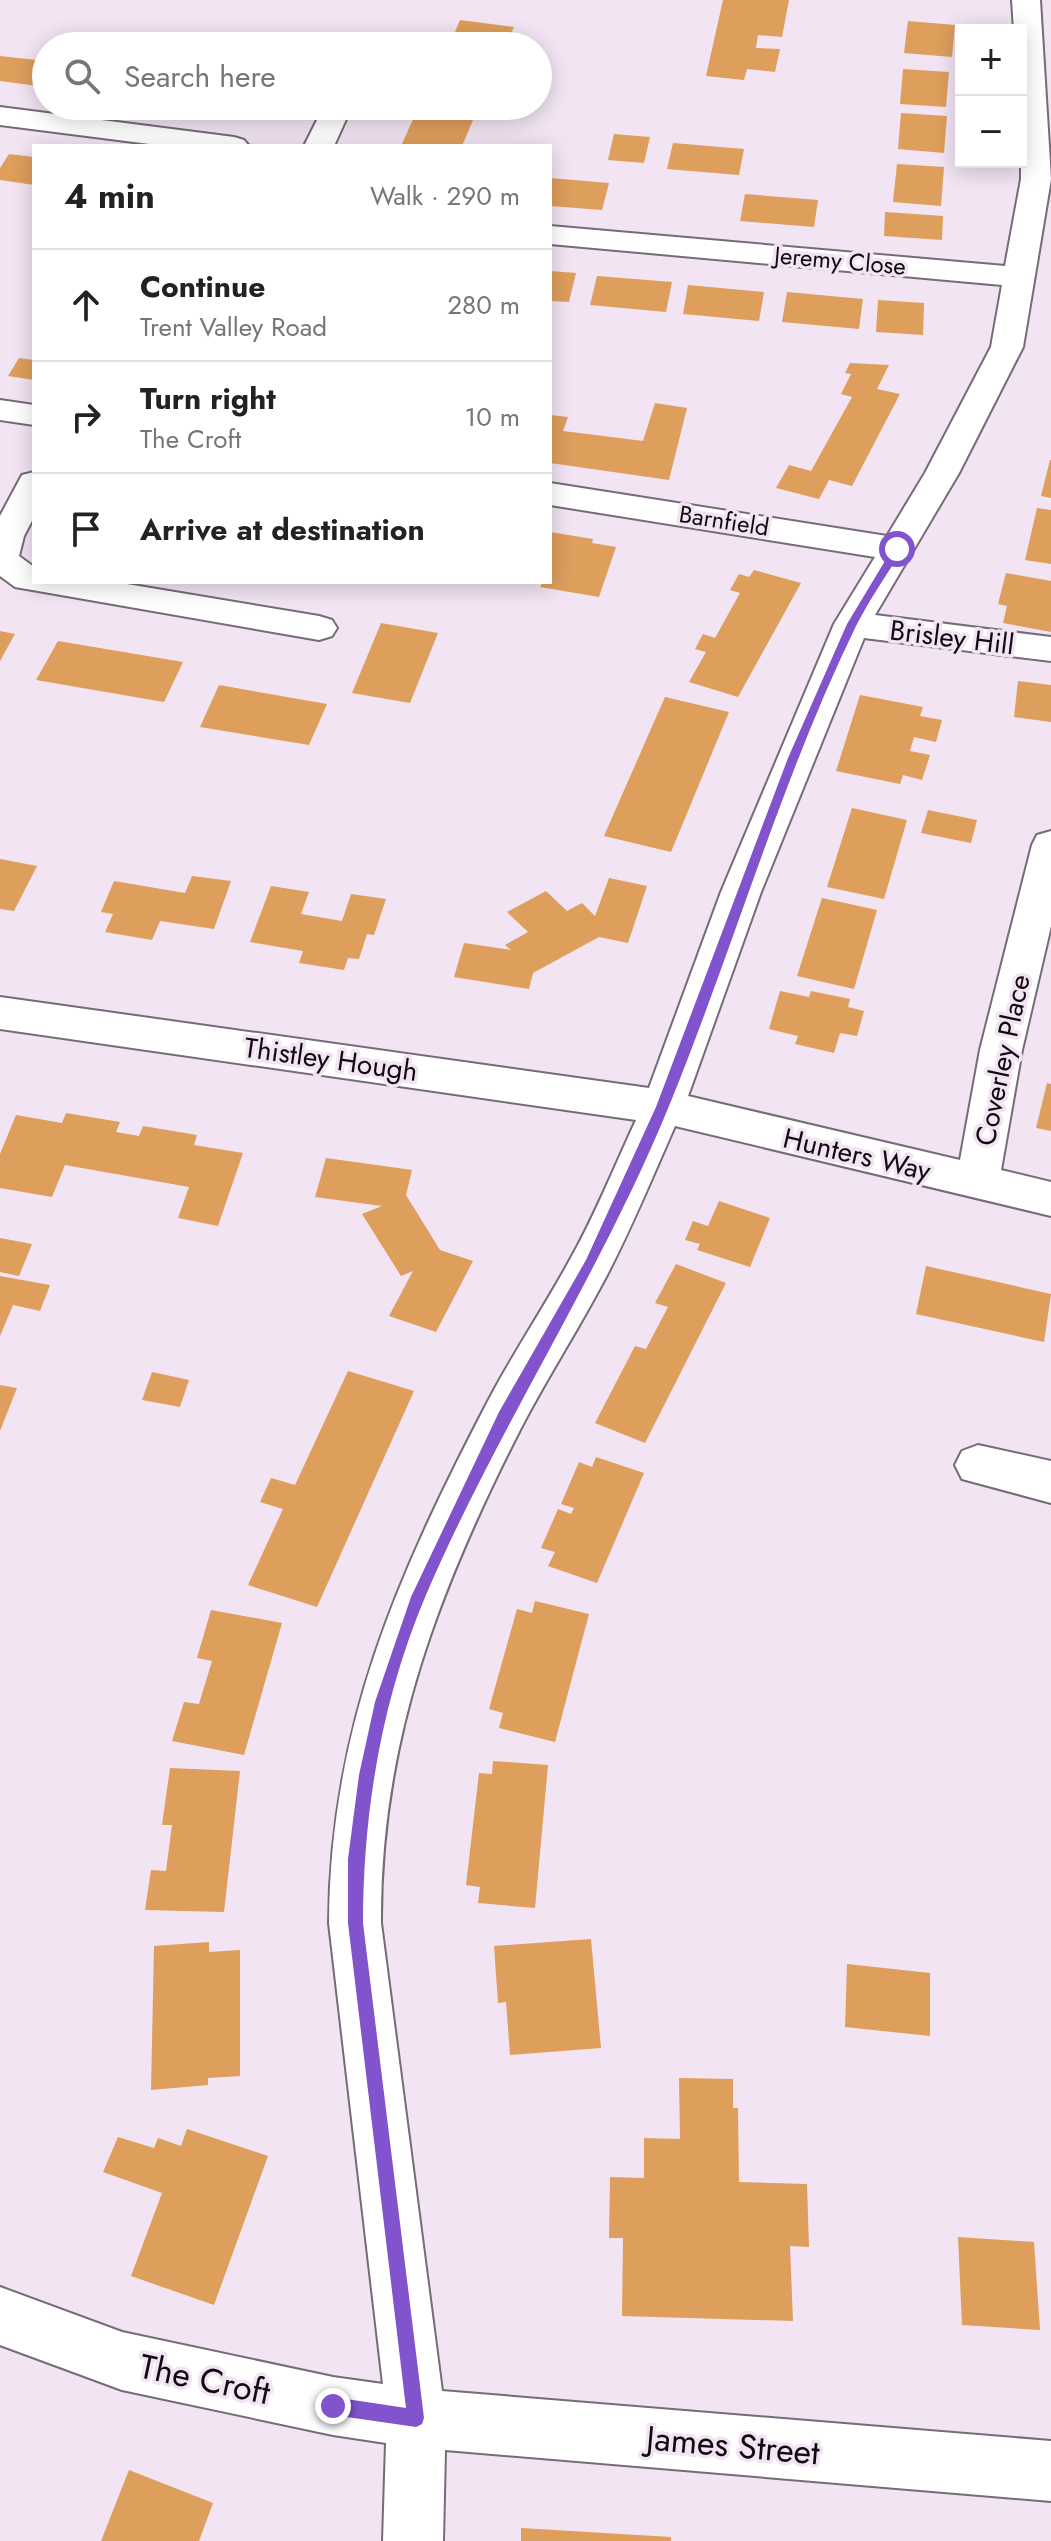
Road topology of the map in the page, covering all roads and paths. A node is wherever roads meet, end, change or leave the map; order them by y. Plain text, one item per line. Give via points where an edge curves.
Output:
1 (1026, 0) edge
2 (0, 116) edge
3 (331, 120) edge
4 (218, 144) edge
5 (320, 144) edge
6 (1043, 181) edge
7 (552, 235) edge
8 (1021, 277) junction
9 (0, 410) edge
10 (32, 415) edge
11 (32, 487) edge
12 (552, 494) edge
13 (897, 549) junction
14 (32, 580) edge
15 (58, 584) edge
16 (852, 624) junction
17 (319, 628) dead end
18 (1051, 649) edge
19 (1051, 845) edge
20 (0, 1013) edge
21 (663, 1107) junction
22 (977, 1182) junction
23 (1051, 1199) edge
24 (978, 1465) dead end
25 (1051, 1482) edge
26 (0, 2316) edge
27 (416, 2418) junction
28 (1051, 2471) edge
29 (413, 2541) edge

1 - 6 street
2 - 4 street
3 - 5 street
6 - 8 street
7 - 8 street, Jeremy Close via 661,234
8 - 13 street via 1007,347
9 - 10 street
11 - 14 street via 1,560
12 - 13 street, Barnfield
13 - 16 street
15 - 17 street
16 - 18 street, Brisley Hill
16 - 21 street via 746,879
19 - 22 street, Coverley Place via 1001,1050
20 - 21 street, Thistley Hough
21 - 22 street, Hunters Way
21 - 27 street via 591,1263 504,1416 418,1597 383,1702 366,1775 355,1859 355,1923
22 - 23 street, Hunters Way
24 - 25 street
26 - 27 street, The Croft via 122,2361 333,2406
27 - 28 street, James Street
27 - 29 street

